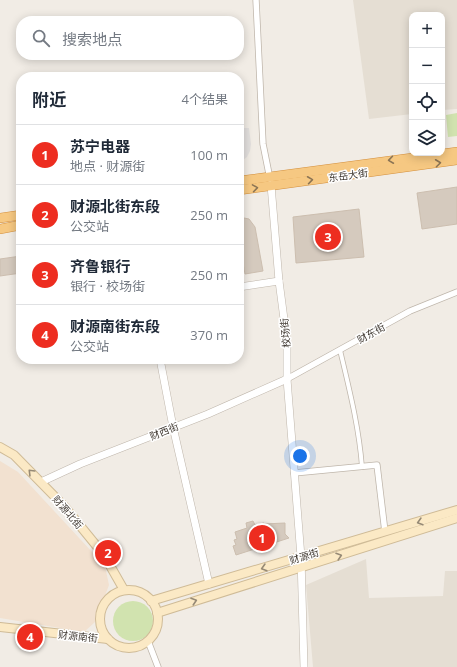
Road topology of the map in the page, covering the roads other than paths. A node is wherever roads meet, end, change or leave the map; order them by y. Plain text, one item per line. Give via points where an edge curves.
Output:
1 (256, 0) edge
2 (457, 152) edge
3 (457, 160) edge
4 (244, 181) edge
5 (271, 181) junction
6 (244, 189) edge
7 (16, 216) edge
8 (0, 218) edge
9 (16, 226) edge
10 (0, 229) edge
11 (279, 281) junction
12 (244, 287) edge
13 (457, 292) edge
14 (340, 350) junction
15 (161, 364) edge
16 (287, 379) junction
17 (173, 428) junction
18 (0, 447) edge
19 (362, 467) junction
20 (294, 473) junction
21 (41, 482) junction
22 (457, 510) edge
23 (457, 518) edge
24 (385, 532) junction
25 (301, 557) junction
26 (302, 568) junction
27 (209, 584) junction
28 (124, 590) junction
29 (151, 600) junction
30 (157, 613) junction
31 (0, 627) edge
32 (108, 639) junction
33 (148, 641) junction
34 (158, 667) edge
35 (304, 667) edge

1 - 5 street, 校场街 via 263,144
2 -> 5 highway, 东岳大街
5 -> 3 highway, 东岳大街
4 - 5 highway, 东岳大街
6 -> 5 highway, 东岳大街
5 - 11 street, 校场街
7 - 8 highway
9 - 10 highway
11 - 12 street
11 - 16 street, 校场街 via 287,342
13 - 14 street, 财东街 via 410,311
14 - 16 street, 财东街
14 - 19 street via 351,395
15 - 17 street
16 - 17 street, 财西街
16 - 20 street, 校场街
17 - 21 street, 财西街
17 - 27 street
21 -> 18 main road, 财源北街 via 14,455
19 - 20 street
19 - 24 street via 377,466
20 - 25 street, 校场街
21 - 28 main road, 财源北街 via 104,555
22 -> 24 main road, 财源街
26 -> 23 main road, 财源街
24 - 25 main road, 财源街
25 - 26 street, 校场街
25 -> 27 main road, 财源街
30 -> 26 main road, 财源街
26 - 35 street, 校场街
27 - 29 main road, 财源街
28 - 29 main road via 142,593
28 - 32 main road via 107,599 102,607 100,626
29 - 30 main road
30 - 33 main road via 157,625
31 - 32 main road, 财源南街
32 - 33 main road via 120,647 130,648
33 - 34 street

